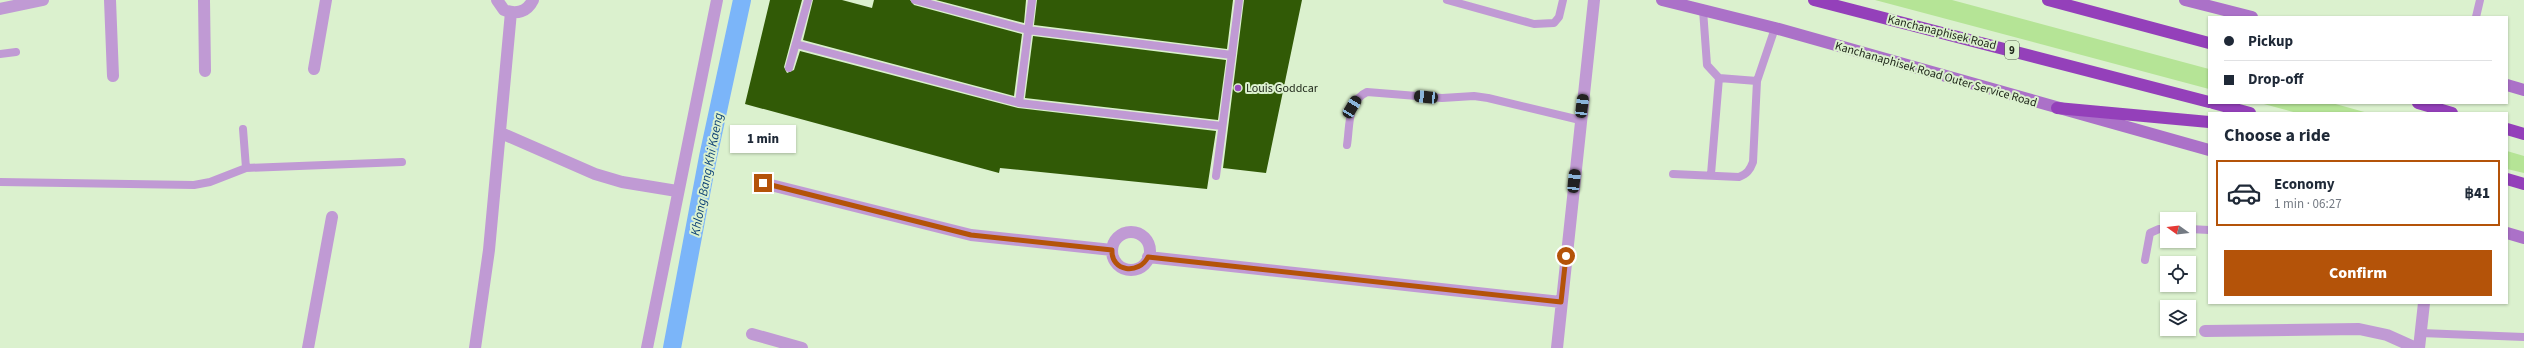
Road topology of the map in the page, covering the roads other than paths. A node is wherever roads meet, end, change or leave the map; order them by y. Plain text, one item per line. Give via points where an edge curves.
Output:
1 (43, 0) edge
2 (110, 0) edge
3 (204, 0) edge
4 (326, 0) edge
5 (497, 0) edge
6 (533, 0) edge
7 (717, 0) edge
8 (808, 0) edge
9 (915, 0) edge
10 (1032, 0) edge
11 (1239, 0) edge
12 (1447, 0) edge
13 (1563, 0) edge
14 (1594, 0) edge
15 (1662, 0) edge
16 (1814, 0) edge
17 (2048, 0) edge
18 (2185, 0) edge
19 (2480, 0) edge
20 (0, 9) edge
21 (1703, 10) junction
22 (511, 12) junction
23 (2248, 16) edge
24 (2476, 16) edge
25 (1775, 28) junction
26 (1028, 30) junction
27 (2208, 43) edge
28 (796, 44) junction
29 (16, 52) dead end
30 (0, 54) edge
31 (1232, 55) junction
32 (789, 68) dead end
33 (314, 69) dead end
34 (206, 71) dead end
35 (113, 76) dead end
36 (1719, 78) junction
37 (1757, 81) junction
38 (2508, 85) edge
39 (2524, 90) edge
40 (2208, 102) edge
41 (1019, 103) junction
42 (2217, 104) edge
43 (2421, 104) edge
44 (2057, 108) junction
45 (2246, 112) edge
46 (2449, 112) edge
47 (1580, 120) junction
48 (2208, 122) edge
49 (1222, 126) junction
50 (243, 129) dead end
51 (2508, 129) edge
52 (501, 132) junction
53 (2524, 134) edge
54 (1347, 145) dead end
55 (2208, 150) edge
56 (402, 162) dead end
57 (246, 168) junction
58 (1673, 174) dead end
59 (1711, 174) junction
60 (1216, 176) dead end
61 (2508, 179) edge
62 (0, 182) edge
63 (763, 183) dead end
64 (2524, 184) edge
65 (677, 191) junction
66 (332, 216) dead end
67 (2160, 228) edge
68 (2196, 229) edge
69 (2208, 230) edge
70 (2508, 233) edge
71 (2524, 238) edge
72 (1112, 250) junction
73 (1148, 257) junction
74 (2145, 260) dead end
75 (1561, 302) junction
76 (2424, 304) edge
77 (2205, 331) dead end
78 (2421, 333) junction
79 (752, 334) dead end
80 (2524, 337) edge
81 (308, 348) edge
82 (475, 348) edge
83 (647, 348) edge
84 (802, 348) edge
85 (1557, 348) edge
86 (2418, 348) edge

1 - 20 street
2 - 35 street
3 - 34 street
4 - 33 street
5 - 22 street via 504,10
6 - 22 street via 525,10
7 - 65 street
8 - 28 lane
9 - 26 lane
10 - 26 lane
11 - 31 lane
12 - 13 lane via 1545,25 1554,23
14 - 47 street
15 - 21 main road, Kanchanaphisek Road Outer Service Road
16 - 40 highway, Kanchanaphisek Road / 9
17 - 27 highway
18 - 23 main road
19 - 24 lane
21 - 25 main road, Kanchanaphisek Road Outer Service Road
21 - 36 lane via 1707,65
22 - 52 street
25 - 37 lane
25 - 44 main road, Kanchanaphisek Road Outer Service Road
26 - 31 lane
26 - 41 lane
28 - 32 lane
28 - 41 lane
29 - 30 lane
31 - 49 lane
36 - 37 lane
36 - 59 lane
37 - 59 lane via 1751,169 1739,177
38 - 39 main road
41 - 49 lane
42 - 45 highway
43 - 46 highway
44 - 48 highway
44 - 55 main road, Kanchanaphisek Road Outer Service Road
47 - 54 lane via 1474,96 1442,98 1367,92 1359,96 1352,107
47 - 75 street
49 - 60 lane
50 - 57 lane
51 - 53 highway
52 - 65 street via 602,176
52 - 82 street via 489,250
56 - 57 lane
57 - 62 lane via 210,182 194,185
58 - 59 lane
61 - 64 highway
63 - 72 street via 971,235
65 - 83 street
66 - 81 street
67 - 74 lane via 2150,233
68 - 69 lane
70 - 71 main road
72 - 73 street via 1118,265 1130,270 1141,266
72 - 73 street via 1114,241 1119,236 1124,233 1137,233 1149,245
73 - 75 street
75 - 85 street
76 - 78 street
77 - 86 street via 2359,329 2387,335
78 - 80 lane
78 - 86 street
79 - 84 street

